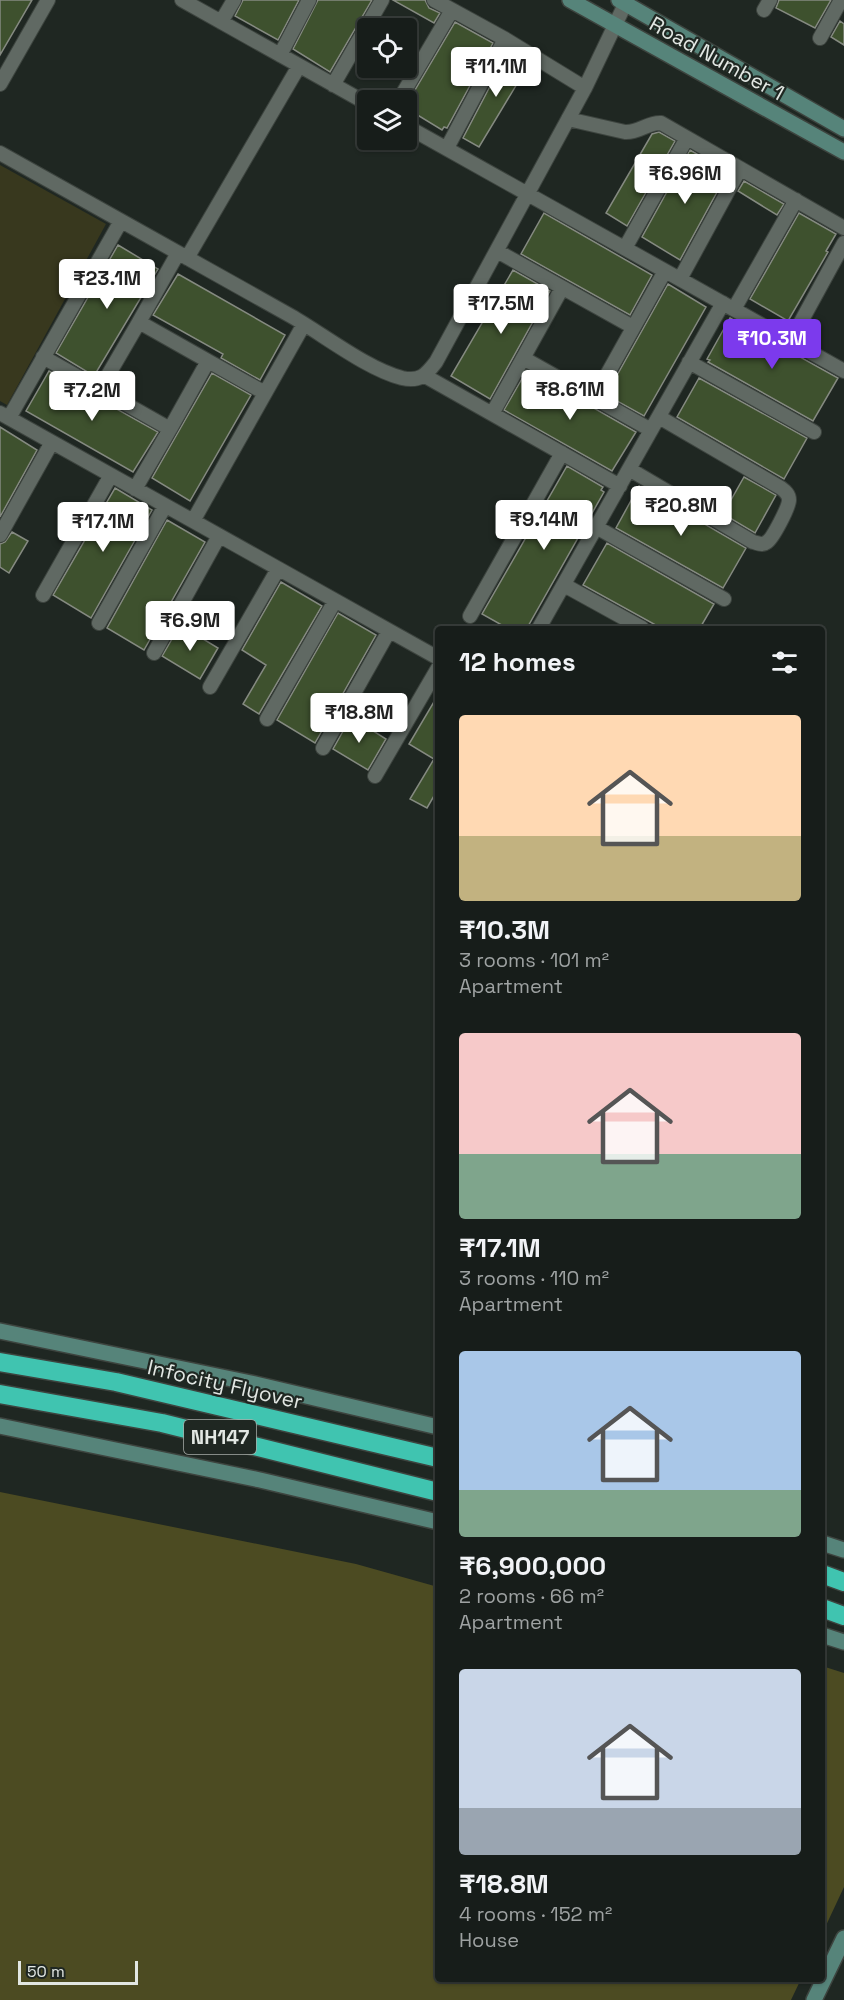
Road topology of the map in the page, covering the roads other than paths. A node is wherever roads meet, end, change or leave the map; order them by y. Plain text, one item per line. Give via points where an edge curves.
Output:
1 (48, 0) edge
2 (182, 0) edge
3 (234, 0) edge
4 (309, 0) edge
5 (382, 0) edge
6 (434, 0) edge
7 (570, 0) edge
8 (841, 0) edge
9 (624, 1) edge
10 (452, 10) junction
11 (221, 22) junction
12 (614, 25) junction
13 (820, 38) dead end
14 (505, 39) junction
15 (280, 55) junction
16 (299, 66) junction
17 (4, 68) edge
18 (0, 84) edge
19 (333, 85) junction
20 (585, 88) junction
21 (405, 90) edge
22 (357, 98) edge
23 (568, 119) junction
24 (844, 129) edge
25 (417, 132) edge
26 (687, 138) junction
27 (447, 148) junction
28 (844, 152) edge
29 (0, 153) edge
30 (740, 169) junction
31 (528, 194) junction
32 (796, 200) junction
33 (121, 220) junction
34 (844, 228) edge
35 (844, 243) edge
36 (625, 248) junction
37 (497, 251) junction
38 (182, 256) junction
39 (666, 270) junction
40 (680, 279) junction
41 (562, 288) junction
42 (728, 306) junction
43 (139, 322) junction
44 (304, 324) junction
45 (633, 327) junction
46 (791, 340) junction
47 (43, 357) junction
48 (523, 358) junction
49 (208, 361) junction
50 (689, 362) junction
51 (844, 371) edge
52 (425, 376) junction
53 (100, 389) junction
54 (265, 393) junction
55 (594, 398) junction
56 (492, 414) junction
57 (4, 415) edge
58 (659, 417) junction
59 (170, 429) junction
60 (651, 430) junction
61 (814, 432) dead end
62 (52, 442) junction
63 (562, 453) junction
64 (629, 469) junction
65 (111, 475) junction
66 (620, 486) junction
67 (135, 489) junction
68 (165, 506) junction
69 (193, 521) junction
70 (596, 527) junction
71 (0, 535) edge
72 (219, 536) junction
73 (278, 569) junction
74 (564, 585) junction
75 (43, 595) dead end
76 (724, 600) dead end
77 (335, 601) junction
78 (470, 616) dead end
79 (99, 623) dead end
80 (540, 626) edge
81 (638, 626) edge
82 (389, 631) junction
83 (154, 653) dead end
84 (435, 656) edge
85 (435, 673) edge
86 (210, 687) dead end
87 (267, 719) dead end
88 (323, 748) dead end
89 (375, 776) dead end
90 (0, 1331) edge
91 (0, 1362) edge
92 (0, 1394) edge
93 (0, 1426) edge
94 (435, 1426) edge
95 (435, 1457) edge
96 (435, 1491) edge
97 (435, 1521) edge
98 (825, 1544) edge
99 (844, 1550) edge
100 (825, 1575) edge
101 (844, 1582) edge
102 (825, 1609) edge
103 (844, 1616) edge
104 (825, 1636) edge
105 (844, 1642) edge
106 (844, 1938) edge
107 (825, 1977) edge
108 (823, 1982) edge
109 (814, 2000) edge

1 - 17 street
2 - 11 street
3 - 11 street
4 - 15 street
5 - 19 street
6 - 10 street
7 - 12 street, Road Number 1
8 - 13 street
9 - 12 street
9 - 24 street, Road Number 1
10 - 14 street
10 - 21 street
11 - 15 street
12 - 20 street
12 - 28 street, Road Number 1
14 - 20 street
14 - 27 street
15 - 16 street
16 - 19 street
16 - 38 street
17 - 18 street
19 - 22 street
20 - 23 street
23 - 26 street via 632,133 656,122
23 - 31 street
25 - 27 street
26 - 30 street
26 - 36 street
27 - 31 street
29 - 33 street
30 - 32 street
30 - 40 street
31 - 36 street
31 - 37 street
32 - 34 street
32 - 42 street
33 - 38 street
33 - 47 street
35 - 46 street
36 - 39 street
37 - 41 street
37 - 52 street
38 - 43 street
38 - 44 street
39 - 40 street
39 - 45 street
40 - 42 street
41 - 45 street
41 - 48 street
42 - 46 street
42 - 50 street
43 - 49 street
43 - 53 street
44 - 52 street via 382,372 405,379
44 - 54 street
45 - 55 street
46 - 51 street
47 - 53 street
47 - 57 street
48 - 55 street
48 - 56 street
49 - 54 street
49 - 59 street
50 - 58 street
50 - 61 street
52 - 56 street
53 - 59 street
54 - 69 street
55 - 60 street
56 - 63 street
57 - 62 street
58 - 60 street
58 - 64 street via 788,495 787,509 772,537 762,544 753,542
59 - 67 street
60 - 64 street
62 - 65 street
62 - 71 street
63 - 66 street
63 - 78 street
64 - 66 street
65 - 67 street
65 - 75 street
66 - 70 street
67 - 68 street
68 - 69 street
68 - 79 street
69 - 72 street
70 - 74 street
70 - 76 street
72 - 73 street
72 - 83 street
73 - 77 street
73 - 86 street
74 - 80 street
74 - 81 street
77 - 82 street
77 - 87 street
82 - 84 street
82 - 88 street
85 - 89 street
90 - 94 street
91 - 95 highway, Infocity Flyover / NH147 via 116,1382
92 - 96 highway, NH147 via 162,1423
93 - 97 street
98 - 99 street
100 - 101 highway
102 - 103 highway
104 - 105 street
106 - 107 street
108 - 109 street

